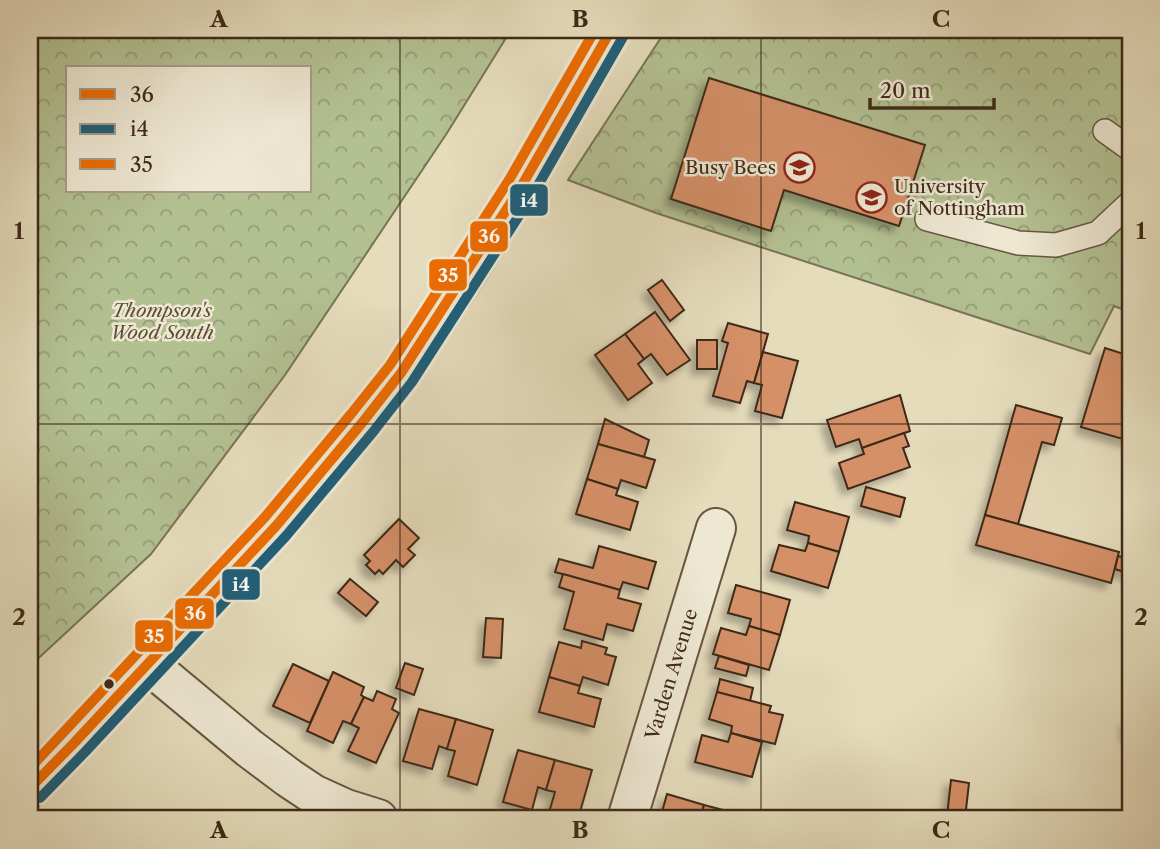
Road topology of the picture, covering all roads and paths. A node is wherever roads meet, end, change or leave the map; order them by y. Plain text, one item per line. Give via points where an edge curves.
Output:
1 (611, 30) edge
2 (1105, 131) dead end
3 (1130, 149) edge
4 (1130, 203) edge
5 (927, 219) dead end
6 (716, 528) dead end
7 (148, 663) junction
8 (30, 788) edge
9 (378, 819) edge
10 (626, 819) edge

1 - 7 highway via 522,187 401,373 276,526
2 - 3 lane
4 - 5 lane via 1098,233 1056,245 1018,243
6 - 10 street, Varden Avenue
7 - 8 highway
7 - 9 street via 289,778 313,794

